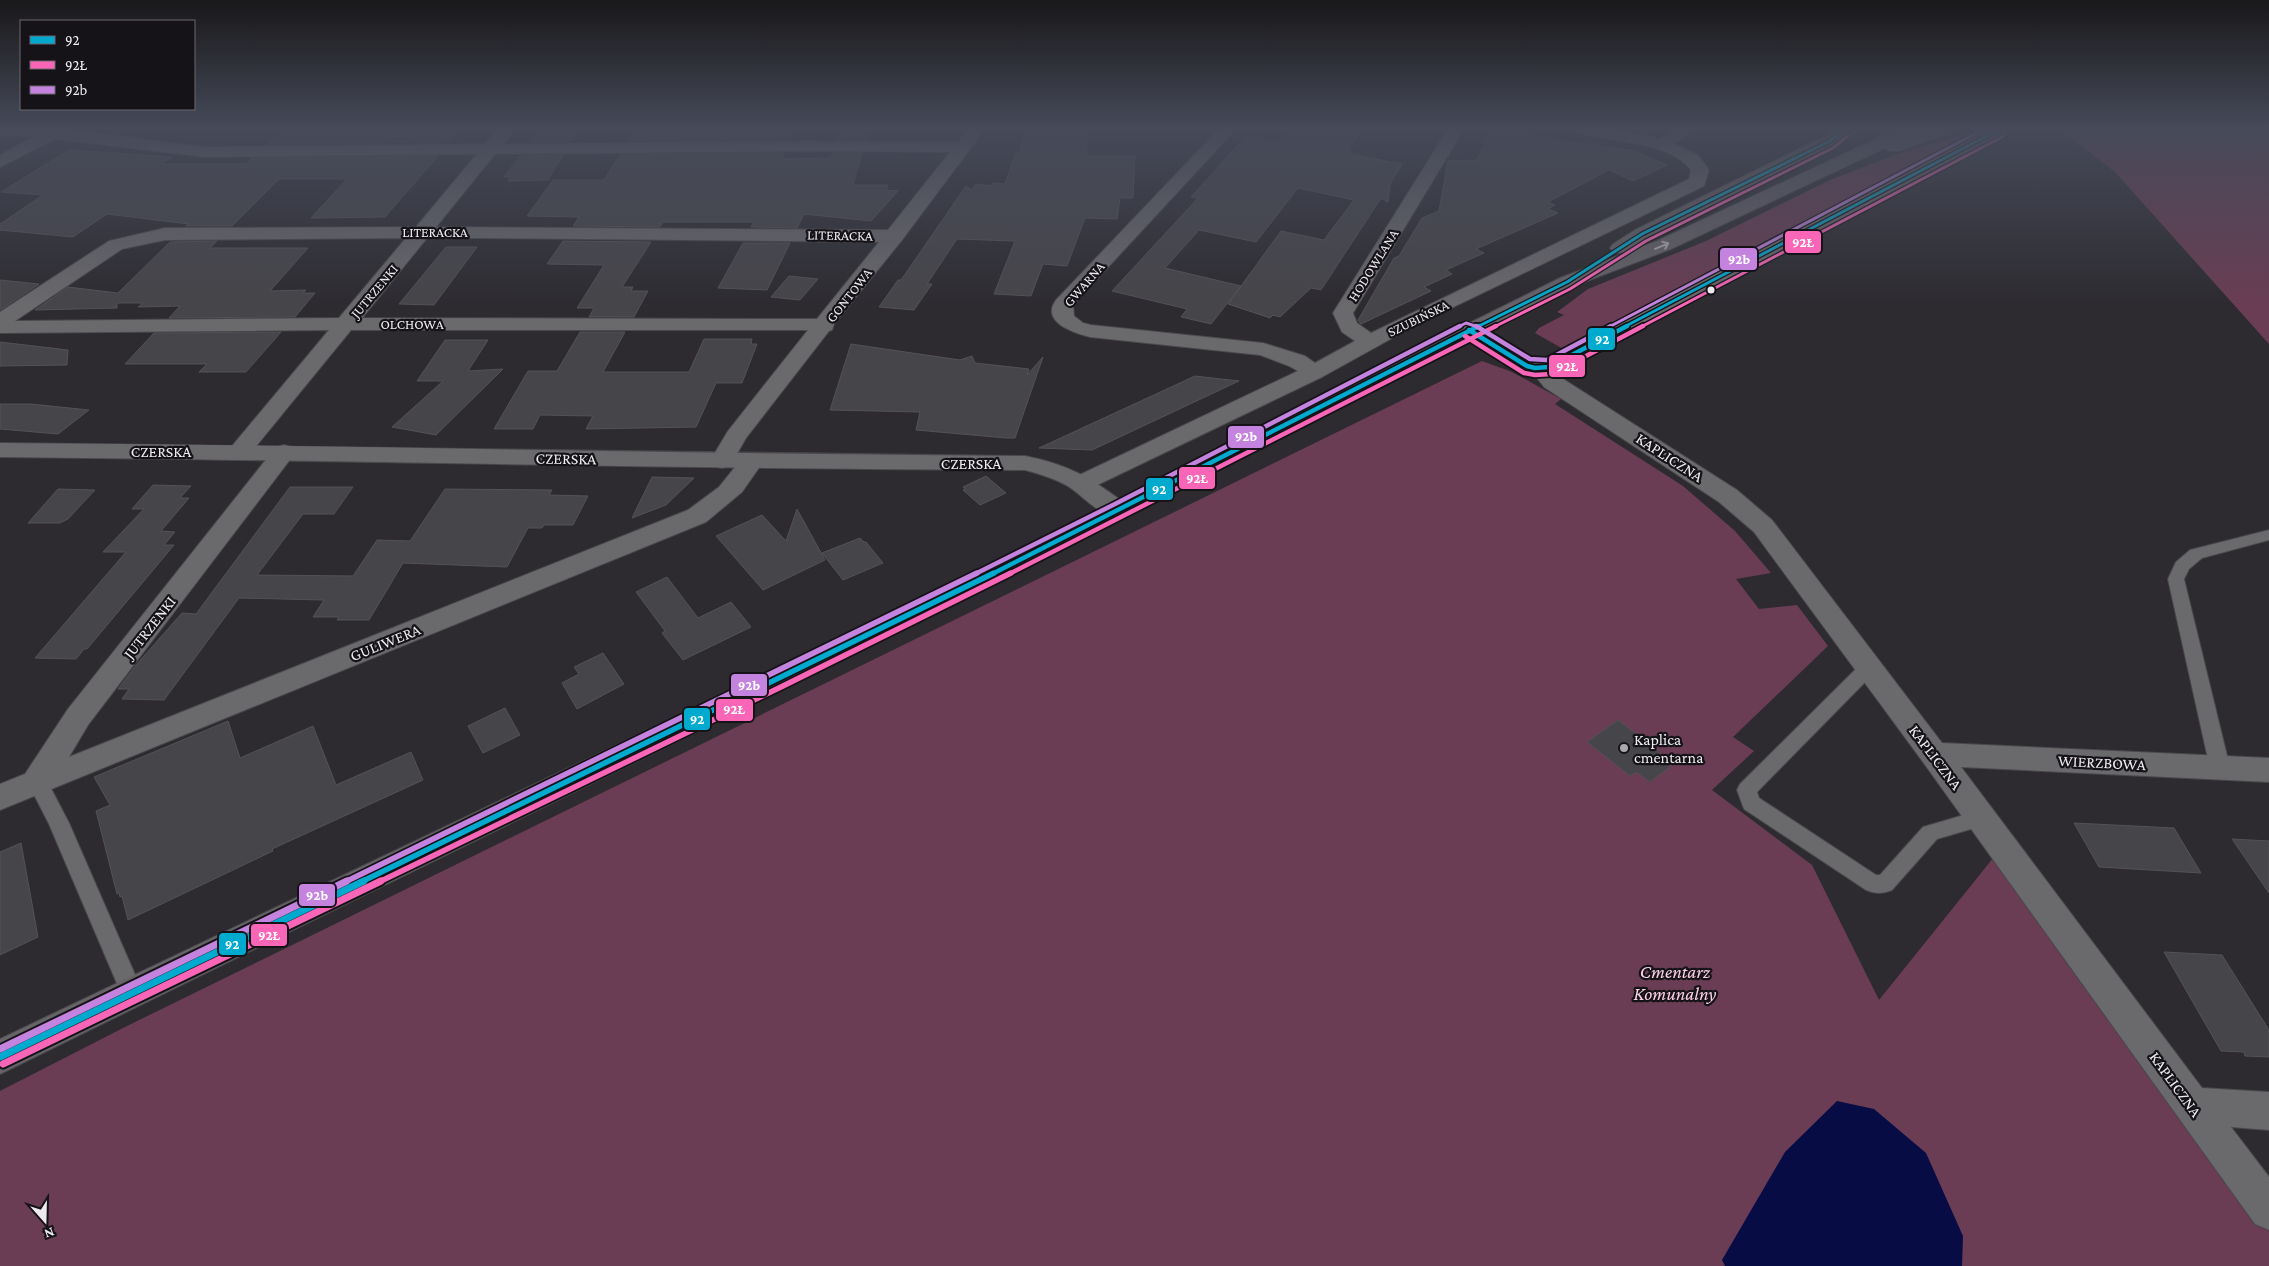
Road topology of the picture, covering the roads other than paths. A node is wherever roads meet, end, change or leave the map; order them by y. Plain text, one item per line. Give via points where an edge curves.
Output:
1 (459, 188) edge
2 (932, 188) edge
3 (1172, 188) edge
4 (1420, 188) edge
5 (1686, 188) edge
6 (1735, 188) edge
7 (1783, 188) edge
8 (1889, 188) edge
9 (423, 232) junction
10 (895, 236) junction
11 (1567, 282) junction
12 (0, 321) edge
13 (346, 324) junction
14 (825, 326) junction
15 (0, 327) edge
16 (1469, 330) junction
17 (1371, 342) junction
18 (1541, 369) junction
19 (1314, 372) junction
20 (0, 450) edge
21 (240, 451) junction
22 (284, 452) junction
23 (722, 461) junction
24 (751, 462) junction
25 (1082, 483) junction
26 (1118, 511) junction
27 (2269, 535) edge
28 (1869, 667) junction
29 (1934, 754) junction
30 (2220, 768) junction
31 (2269, 770) edge
32 (37, 781) junction
33 (0, 797) edge
34 (1981, 818) junction
35 (132, 993) junction
36 (0, 1057) edge
37 (2192, 1106) junction
38 (2269, 1111) edge
39 (2269, 1210) edge

1 - 9 street, JUTRZENKI
2 - 10 street, GONTOWA
3 - 19 street, GWARNA via 1063,304 1065,319 1090,331 1263,349
4 - 17 street, HODOWLANA via 1343,313 1345,323
5 - 17 street, SZUBIŃSKA
6 - 11 main road via 1642,234
11 -> 7 main road via 1664,245
8 - 18 street via 1569,358
9 - 10 street, LITERACKA
9 - 12 street, LITERACKA via 156,236 116,245
9 - 13 street, JUTRZENKI
10 - 14 street, GONTOWA
11 - 16 main road
13 - 14 street, OLCHOWA
13 - 15 street, OLCHOWA
13 - 21 street, JUTRZENKI
14 - 23 street, GONTOWA via 736,436
16 - 18 street via 1528,366
16 - 26 main road
17 - 19 street, SZUBIŃSKA
18 - 28 street, KAPLICZNA via 1552,382 1728,496 1763,526
19 - 25 street, SZUBIŃSKA
20 - 21 street, CZERSKA
21 - 22 street, CZERSKA
22 - 23 street, CZERSKA
22 - 32 street, JUTRZENKI via 78,717
23 - 24 street, CZERSKA
24 - 25 street, CZERSKA via 1025,463 1063,472
24 - 32 street, GULIWERA via 739,482 697,516
25 - 26 street, CZERSKA
26 - 35 main road
27 - 30 lane via 2196,554 2182,566 2176,578
28 - 29 street, KAPLICZNA
28 - 34 lane via 1747,790 1751,803 1873,884 1885,884 1930,833
29 - 30 street, WIERZBOWA
29 - 34 street, KAPLICZNA
30 - 31 street, WIERZBOWA
32 - 33 street, GULIWERA
32 - 35 lane
34 - 37 street, KAPLICZNA
35 - 36 main road
37 - 38 street
37 - 39 street, KAPLICZNA

